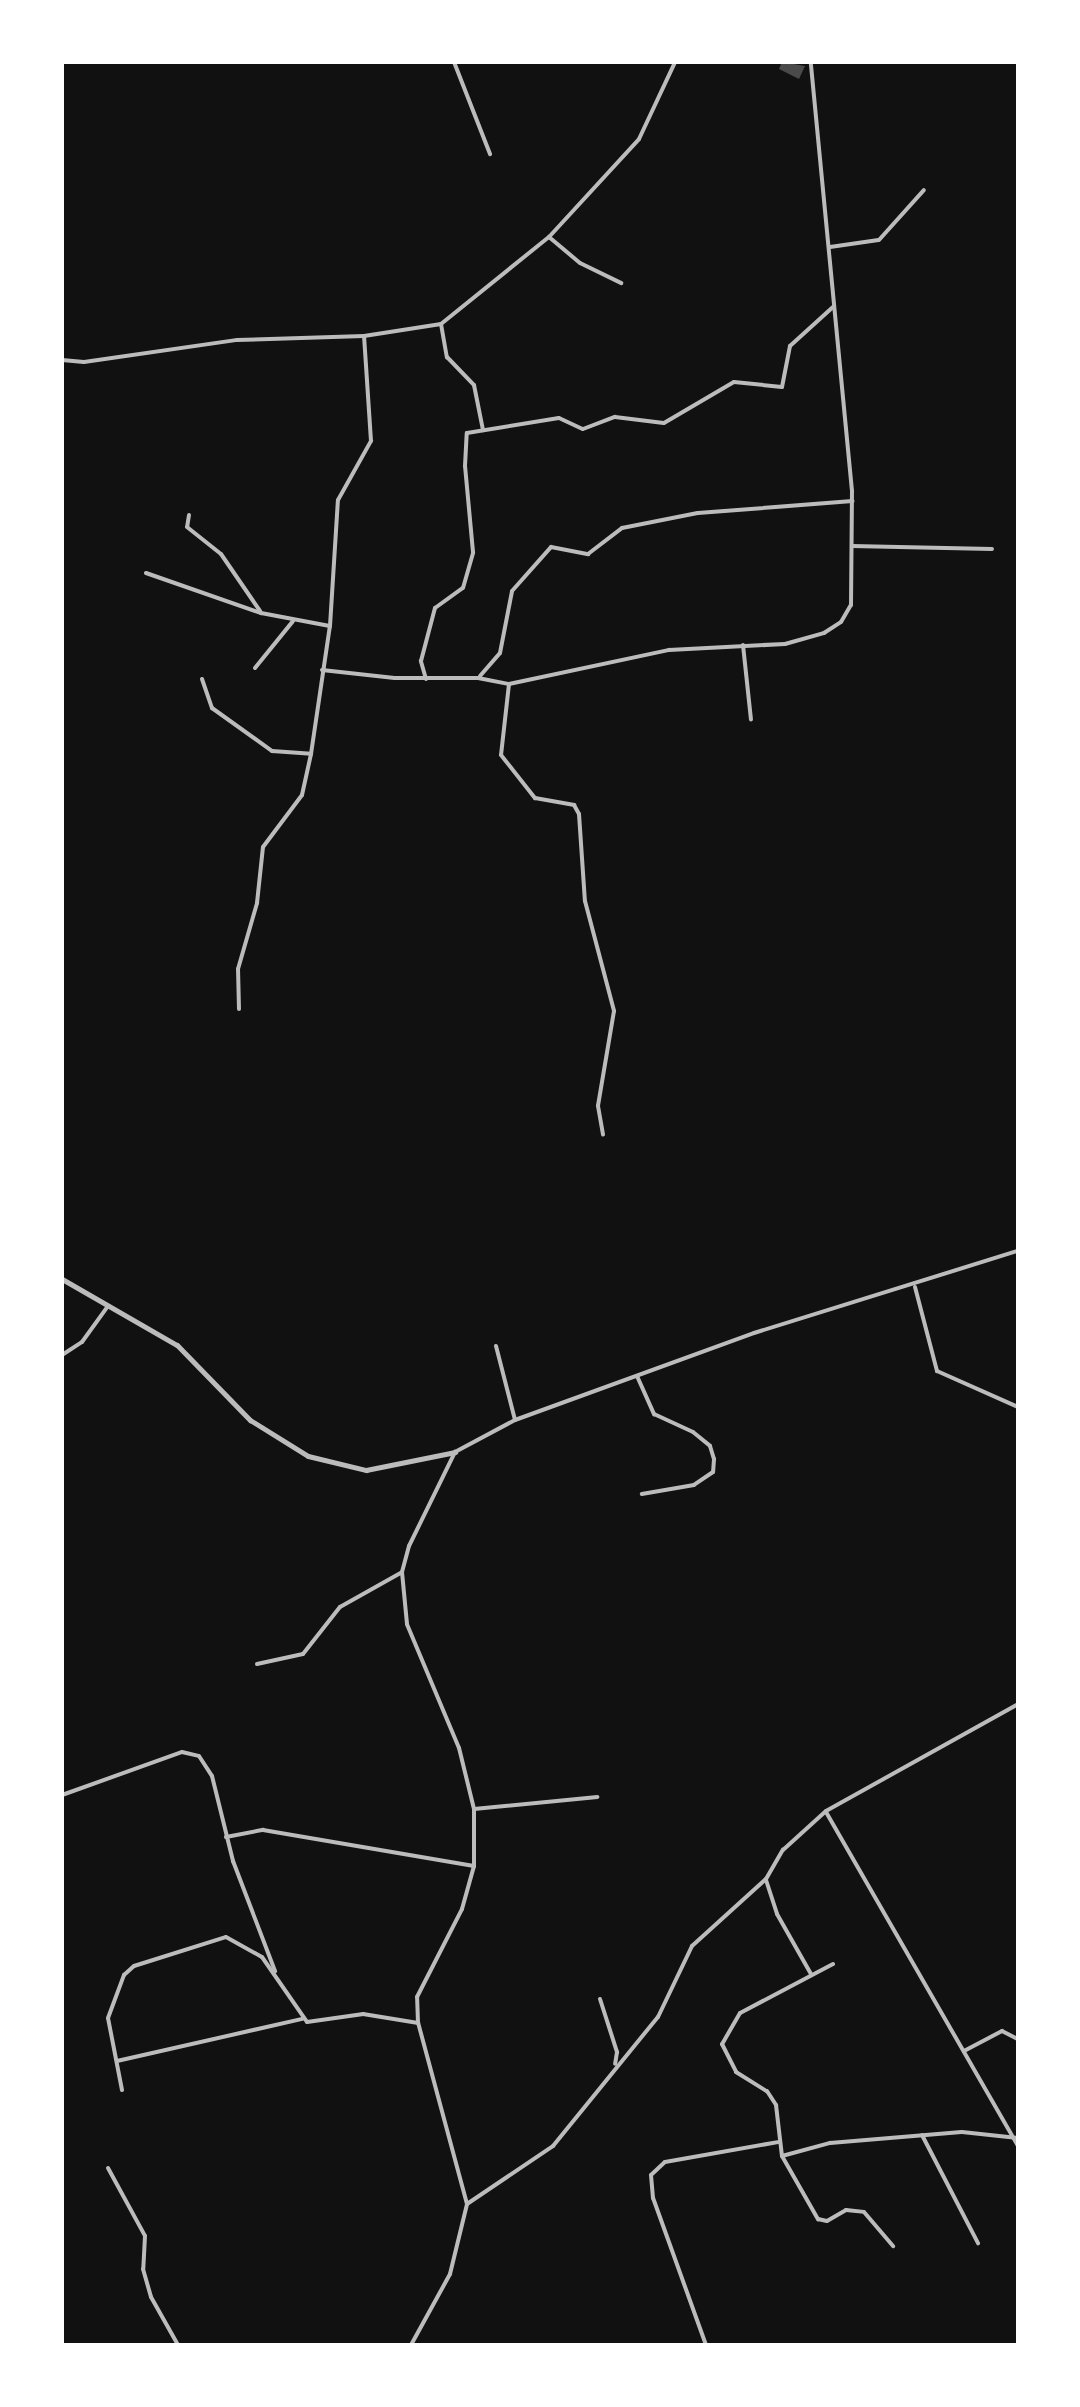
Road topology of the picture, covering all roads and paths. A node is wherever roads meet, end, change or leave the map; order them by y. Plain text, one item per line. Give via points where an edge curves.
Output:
1 (454, 62) edge
2 (675, 62) edge
3 (811, 62) edge
4 (490, 154) dead end
5 (924, 190) dead end
6 (549, 237) junction
7 (829, 247) junction
8 (621, 283) dead end
9 (833, 307) junction
10 (441, 324) junction
11 (364, 336) junction
12 (62, 360) edge
13 (483, 430) junction
14 (853, 501) junction
15 (189, 515) dead end
16 (852, 546) junction
17 (992, 549) dead end
18 (146, 573) dead end
19 (261, 613) junction
20 (293, 621) junction
21 (330, 626) junction
22 (743, 645) junction
23 (255, 668) dead end
24 (322, 670) junction
25 (478, 678) junction
26 (202, 679) dead end
27 (426, 679) junction
28 (509, 684) junction
29 (751, 720) dead end
30 (311, 754) junction
31 (239, 1009) dead end
32 (603, 1135) dead end
33 (1018, 1251) edge
34 (62, 1279) edge
35 (915, 1287) junction
36 (108, 1306) junction
37 (496, 1346) dead end
38 (62, 1355) edge
39 (637, 1376) junction
40 (1018, 1407) edge
41 (515, 1420) junction
42 (455, 1452) junction
43 (642, 1494) dead end
44 (402, 1572) junction
45 (257, 1664) dead end
46 (1018, 1704) edge
47 (62, 1795) edge
48 (597, 1797) dead end
49 (474, 1809) junction
50 (826, 1811) junction
51 (226, 1837) junction
52 (474, 1866) junction
53 (766, 1879) junction
54 (833, 1964) dead end
55 (276, 1973) junction
56 (811, 1974) junction
57 (600, 1999) dead end
58 (302, 2019) junction
59 (418, 2023) junction
60 (1018, 2039) edge
61 (964, 2051) junction
62 (116, 2062) junction
63 (615, 2067) junction
64 (122, 2090) dead end
65 (922, 2135) junction
66 (1016, 2139) edge
67 (779, 2142) junction
68 (1018, 2146) edge
69 (782, 2156) junction
70 (108, 2168) dead end
71 (467, 2204) junction
72 (978, 2243) dead end
73 (893, 2246) dead end
74 (178, 2345) edge
75 (411, 2345) edge
76 (706, 2345) edge

1 - 4 street
2 - 6 street via 639,139
3 - 7 street
5 - 7 street via 879,240
6 - 8 street via 580,263
6 - 10 street
7 - 9 street
9 - 13 street via 790,346 782,387 734,382 664,423 615,417 583,429 559,418
9 - 14 street
10 - 11 street via 373,339
10 - 13 street via 447,357 474,385
11 - 12 street via 237,340 84,362
11 - 21 street via 371,441 338,500
13 - 27 street via 467,433 473,552 463,588 435,608 421,661
14 - 16 street
14 - 25 street via 698,513 622,528 588,554 551,547 512,591 500,653
15 - 19 street via 187,527 221,554
16 - 17 street
16 - 22 street via 851,605 841,622 824,633 785,644
18 - 19 street
19 - 20 street
20 - 21 street
20 - 23 street
21 - 24 street
22 - 28 street via 669,650
22 - 29 street
24 - 27 street
24 - 30 street
25 - 27 street
25 - 28 street
26 - 30 street via 212,708 272,751
28 - 32 street via 501,755 535,798 574,805 579,814 585,901 614,1011 598,1106
30 - 31 street via 302,795 263,847 257,903 238,969
33 - 35 street
34 - 36 street
35 - 39 street via 754,1333
35 - 40 street via 937,1371
36 - 38 street via 82,1342
36 - 42 street via 177,1345 250,1420 308,1456 366,1470
37 - 41 street
39 - 41 street
39 - 43 street via 654,1414 693,1432 710,1446 714,1459 713,1472 694,1485
41 - 42 street
42 - 44 street via 409,1546
44 - 45 street via 340,1607 303,1654
44 - 49 street via 407,1624 459,1748
46 - 50 street
47 - 51 street via 190,1752 212,1776
48 - 49 street
49 - 52 street
50 - 53 street via 783,1850
50 - 61 street
51 - 52 street via 263,1830
51 - 55 street
52 - 59 street via 451,1937 421,1982
53 - 56 street via 777,1914
53 - 63 street via 692,1946 658,2017
54 - 56 street
55 - 58 street
55 - 62 street via 249,1945 226,1937 134,1966 118,1984 108,2018
56 - 67 street via 740,2013 724,2035 736,2072 767,2091 776,2105
57 - 63 street via 617,2052
58 - 59 street via 363,2014
58 - 62 street
59 - 71 street
60 - 61 street via 994,2033
61 - 66 street
62 - 64 street
63 - 71 street via 553,2146
65 - 66 street via 962,2132
65 - 69 street via 830,2143
65 - 72 street
66 - 68 street
67 - 69 street
67 - 76 street via 665,2162 651,2175 653,2198
69 - 73 street via 818,2219 827,2221 846,2210 864,2212
70 - 74 street via 145,2236 143,2269 151,2297
71 - 75 street via 450,2274

